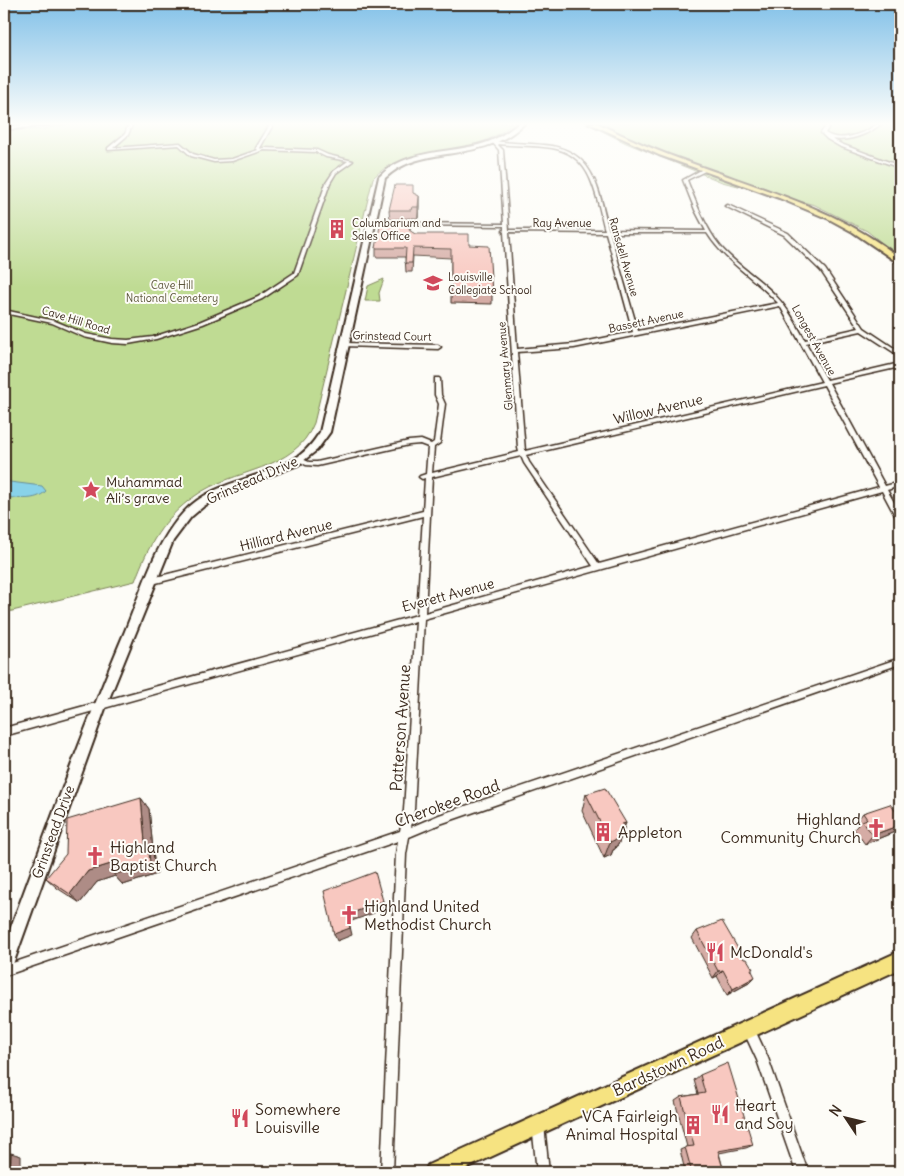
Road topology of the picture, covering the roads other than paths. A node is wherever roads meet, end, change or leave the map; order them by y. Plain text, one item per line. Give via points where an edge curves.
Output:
1 (331, 178) edge
2 (382, 178) edge
3 (502, 178) edge
4 (592, 178) edge
5 (689, 178) edge
6 (726, 178) edge
7 (727, 206) dead end
8 (394, 224) edge
9 (505, 228) junction
10 (607, 231) junction
11 (710, 232) junction
12 (900, 262) edge
13 (781, 304) junction
14 (4, 312) edge
15 (862, 329) junction
16 (636, 334) junction
17 (804, 342) junction
18 (345, 345) junction
19 (438, 347) dead end
20 (514, 352) junction
21 (900, 354) edge
22 (900, 366) edge
23 (437, 379) dead end
24 (826, 383) junction
25 (431, 446) junction
26 (523, 454) junction
27 (300, 460) junction
28 (425, 476) junction
29 (900, 484) edge
30 (884, 488) junction
31 (426, 513) junction
32 (900, 519) edge
33 (598, 568) junction
34 (152, 581) junction
35 (420, 617) junction
36 (900, 661) edge
37 (100, 706) junction
38 (4, 732) edge
39 (405, 833) junction
40 (900, 960) edge
41 (4, 967) edge
42 (4, 971) edge
43 (749, 1030) junction
44 (538, 1125) junction
45 (387, 1172) edge
46 (435, 1172) edge
47 (543, 1172) edge
48 (802, 1172) edge

1 - 14 street, Cave Hill Road via 296,274 275,290 183,329 128,342 97,338 53,322
2 - 18 main road, Grinstead Drive
3 - 9 street, Glenmary Avenue
4 - 10 street, Ransdell Avenue
5 - 11 street, Longest Avenue via 685,180
6 - 12 main road via 816,211 873,241
7 - 15 street via 786,234 823,270
8 - 9 street, Ray Avenue
9 - 10 street, Ray Avenue
9 - 20 street, Glenmary Avenue
10 - 11 street, Ray Avenue
10 - 16 street, Ransdell Avenue
11 - 13 street, Longest Avenue via 716,245
13 - 16 street, Bassett Avenue
13 - 17 street, Longest Avenue
15 - 17 street
15 - 21 street
16 - 20 street, Bassett Avenue via 558,349
17 - 24 street, Longest Avenue
18 - 19 street, Grinstead Court
18 - 27 main road, Grinstead Drive via 324,432 314,448
20 - 26 street, Glenmary Avenue
22 - 24 street, Willow Avenue
23 - 25 street, Patterson Avenue via 442,404 437,443
24 - 26 street, Willow Avenue
24 - 30 street, Longest Avenue
25 - 27 street via 421,442 409,443 317,464
25 - 28 street, Patterson Avenue
26 - 28 street, Willow Avenue
26 - 33 street, Glenmary Avenue
27 - 34 main road, Grinstead Drive via 226,489 192,510 168,540
28 - 31 street, Patterson Avenue
29 - 30 street, Everett Avenue
30 - 32 street, Longest Avenue
30 - 33 street, Everett Avenue
31 - 34 street, Hilliard Avenue
31 - 35 street, Patterson Avenue
33 - 35 street, Everett Avenue
34 - 37 main road, Grinstead Drive
35 - 37 street, Everett Avenue
35 - 39 street, Patterson Avenue via 410,810
36 - 39 street, Cherokee Road
37 - 38 street, Everett Avenue
37 - 41 main road, Grinstead Drive
39 - 42 street, Cherokee Road
39 - 45 street, Patterson Avenue via 401,854
40 - 43 main road, Bardstown Road
43 - 44 main road, Bardstown Road
43 - 48 street
44 - 46 main road, Bardstown Road
44 - 47 street

